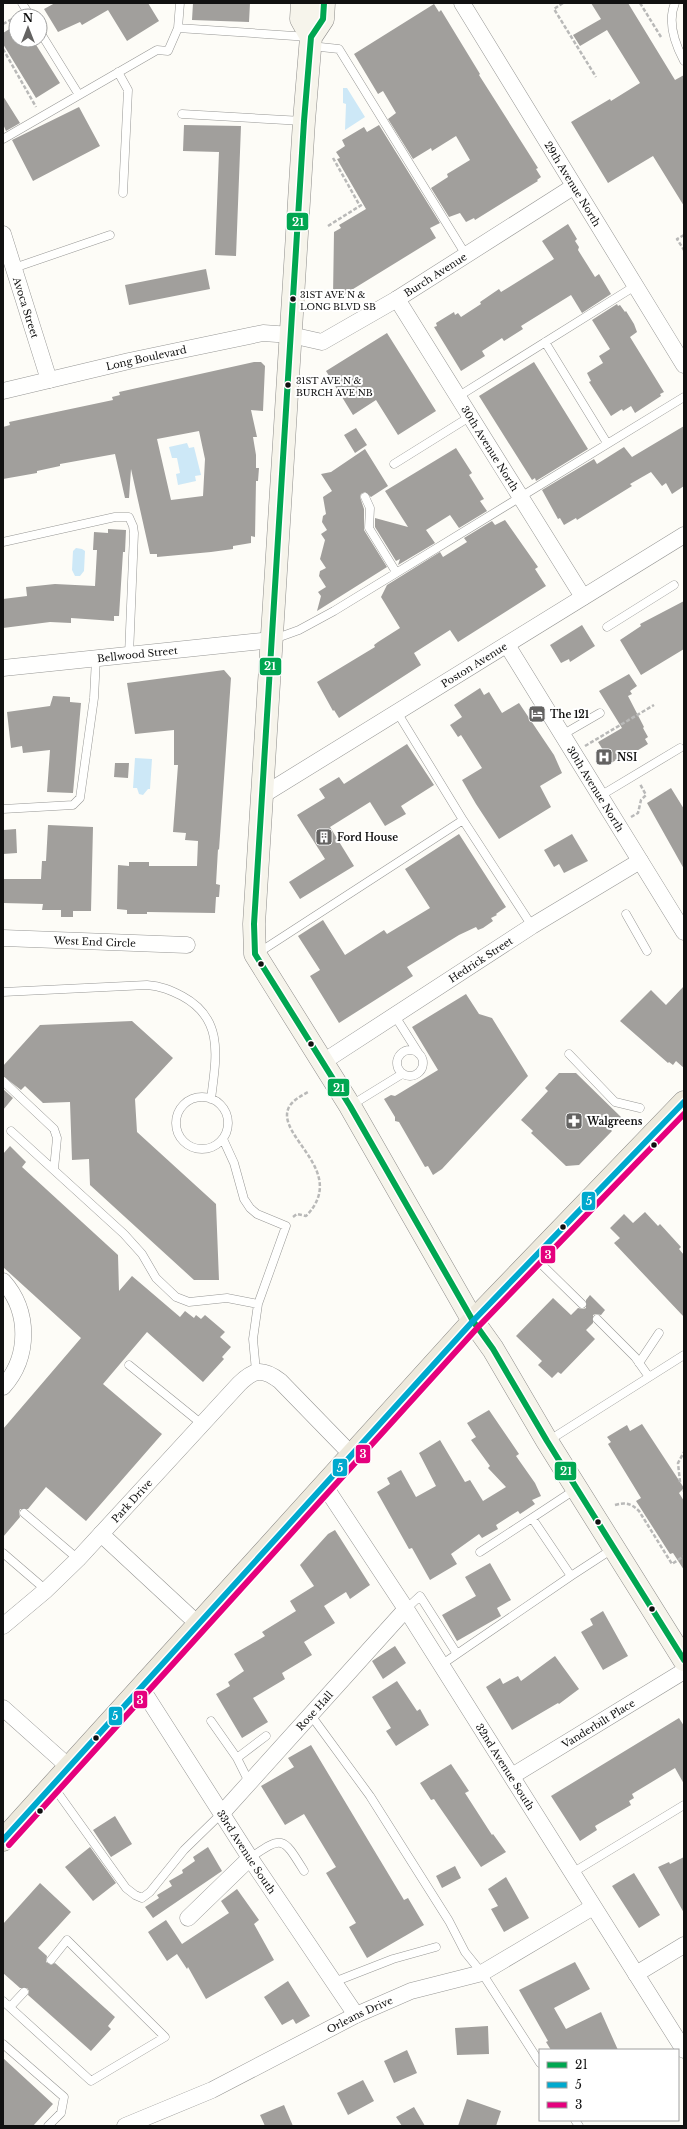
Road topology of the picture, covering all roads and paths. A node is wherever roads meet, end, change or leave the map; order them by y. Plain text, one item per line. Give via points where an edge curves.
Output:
1 (180, 3) edge
2 (302, 3) edge
3 (324, 3) edge
4 (462, 3) edge
5 (563, 3) edge
6 (640, 3) edge
7 (675, 3) edge
8 (178, 28) junction
9 (675, 37) junction
10 (311, 41) junction
11 (48, 45) edge
12 (3, 49) edge
13 (684, 61) edge
14 (118, 72) junction
15 (596, 77) dead end
16 (79, 95) junction
17 (182, 114) dead end
18 (42, 116) junction
19 (304, 121) junction
20 (3, 139) edge
21 (332, 158) dead end
22 (573, 187) junction
23 (123, 193) dead end
24 (328, 226) dead end
25 (3, 234) edge
26 (110, 234) dead end
27 (684, 235) edge
28 (684, 250) edge
29 (466, 255) junction
30 (14, 268) junction
31 (635, 286) junction
32 (397, 299) junction
33 (291, 335) junction
34 (545, 342) junction
35 (684, 365) edge
36 (49, 380) junction
37 (3, 391) edge
38 (459, 396) junction
39 (684, 397) edge
40 (472, 416) junction
41 (607, 443) junction
42 (394, 464) dead end
43 (521, 496) junction
44 (365, 497) dead end
45 (684, 535) edge
46 (3, 542) edge
47 (396, 572) junction
48 (674, 585) dead end
49 (583, 597) junction
50 (607, 627) dead end
51 (272, 640) junction
52 (507, 644) junction
53 (129, 655) junction
54 (96, 658) junction
55 (3, 668) edge
56 (654, 705) dead end
57 (397, 712) junction
58 (600, 713) dead end
59 (562, 735) junction
60 (680, 748) dead end
61 (573, 753) junction
62 (634, 775) junction
63 (263, 795) junction
64 (600, 796) junction
65 (3, 809) edge
66 (629, 818) dead end
67 (463, 820) junction
68 (640, 861) junction
69 (626, 914) dead end
70 (532, 926) junction
71 (684, 932) edge
72 (3, 938) edge
73 (187, 945) dead end
74 (647, 951) dead end
75 (255, 954) junction
76 (3, 992) edge
77 (395, 1016) junction
78 (569, 1054) dead end
79 (421, 1058) junction
80 (323, 1062) junction
81 (402, 1074) junction
82 (3, 1081) edge
83 (308, 1092) dead end
84 (211, 1099) junction
85 (684, 1102) edge
86 (350, 1106) junction
87 (640, 1108) dead end
88 (11, 1131) dead end
89 (223, 1139) junction
90 (54, 1169) junction
91 (281, 1224) junction
92 (534, 1257) junction
93 (3, 1281) edge
94 (258, 1304) junction
95 (582, 1304) dead end
96 (597, 1319) dead end
97 (472, 1321) junction
98 (659, 1333) dead end
99 (684, 1354) edge
100 (639, 1363) junction
101 (129, 1366) dead end
102 (256, 1371) junction
103 (649, 1377) junction
104 (3, 1387) edge
105 (203, 1425) junction
106 (547, 1441) junction
107 (684, 1452) edge
108 (351, 1454) junction
109 (680, 1482) dead end
110 (324, 1485) junction
111 (577, 1489) junction
112 (615, 1505) dead end
113 (24, 1513) dead end
114 (532, 1518) junction
115 (101, 1534) junction
116 (614, 1548) junction
117 (480, 1552) dead end
118 (3, 1553) edge
119 (684, 1556) edge
120 (78, 1559) junction
121 (571, 1576) junction
122 (46, 1590) junction
123 (406, 1609) junction
124 (199, 1625) junction
125 (3, 1626) edge
126 (457, 1654) junction
127 (684, 1660) edge
128 (441, 1664) junction
129 (684, 1671) edge
130 (140, 1686) junction
131 (3, 1708) edge
132 (310, 1714) junction
133 (211, 1721) dead end
134 (266, 1736) dead end
135 (237, 1758) junction
136 (69, 1767) junction
137 (512, 1776) junction
138 (249, 1782) junction
139 (53, 1786) junction
140 (684, 1805) edge
141 (222, 1812) junction
142 (3, 1840) edge
143 (250, 1858) junction
144 (304, 1871) dead end
145 (572, 1873) junction
146 (593, 1907) junction
147 (188, 1918) dead end
148 (684, 1945) edge
149 (436, 1947) dead end
150 (51, 1960) dead end
151 (482, 1973) junction
152 (636, 1974) junction
153 (334, 1982) junction
154 (24, 1992) dead end
155 (3, 2001) edge
156 (10, 2007) junction
157 (356, 2015) junction
158 (3, 2044) edge
159 (684, 2050) edge
160 (539, 2061) edge
161 (48, 2126) edge
162 (125, 2126) edge

1 - 8 lane
2 - 10 main road via 301,19
3 - 10 main road via 323,19
4 - 22 street, 29th Avenue North
5 - 15 path via 554,9
6 - 9 path via 662,39
7 - 9 lane via 671,15
8 - 10 lane
8 - 14 lane via 168,51 157,50
9 - 13 lane
10 - 19 main road
10 - 29 lane via 339,49
11 - 16 lane
12 - 18 path
14 - 16 lane
14 - 23 lane via 128,90
16 - 18 lane
17 - 19 lane
18 - 20 lane
19 - 33 main road
21 - 24 path via 362,205
22 - 29 street, Burch Avenue
22 - 31 street, 29th Avenue North
25 - 30 street, Avoca Street
26 - 30 lane
27 - 28 path via 677,239
29 - 32 street, Burch Avenue
30 - 36 street, Avoca Street
31 - 34 lane
31 - 35 street, 29th Avenue North
32 - 33 street, Burch Avenue via 322,342
32 - 38 street, 30th Avenue North
33 - 36 street, Long Boulevard via 263,332
33 - 51 main road
34 - 38 lane
34 - 41 lane
36 - 37 street, Long Boulevard
38 - 40 street, 30th Avenue North
39 - 41 lane
40 - 42 lane
40 - 43 street, 30th Avenue North
41 - 43 lane
43 - 47 lane
43 - 49 street, 30th Avenue North
44 - 47 lane via 370,508 369,528
45 - 49 street, Poston Avenue
46 - 53 lane via 115,517 129,517 134,526 134,533
47 - 51 lane via 299,630
48 - 50 lane
49 - 52 street, Poston Avenue
51 - 53 street, Bellwood Street
51 - 63 main road
52 - 57 street, Poston Avenue
52 - 59 street, 30th Avenue North
53 - 54 street, Bellwood Street
54 - 55 street, Bellwood Street
54 - 65 lane via 94,698 80,798 73,805
56 - 61 path
57 - 63 street, Poston Avenue
57 - 67 lane
58 - 59 lane
59 - 61 street, 30th Avenue North
60 - 62 lane
61 - 64 street, 30th Avenue North
62 - 64 lane
62 - 66 path via 646,795 641,800 638,813
63 - 75 main road via 254,924
64 - 68 street, 30th Avenue North
67 - 70 lane
67 - 75 lane
68 - 70 street, Hedrick Street
68 - 71 street, 30th Avenue North
69 - 74 lane
70 - 77 street, Hedrick Street
72 - 73 street, West End Circle
75 - 80 main road
76 - 84 lane via 147,985 172,990 199,1007 212,1029 216,1052
77 - 79 lane
77 - 80 street, Hedrick Street
78 - 87 lane via 615,1102
79 - 81 lane via 422,1066 419,1072 410,1076
79 - 81 lane via 412,1051 401,1054 397,1064
80 - 86 main road
81 - 86 lane
82 - 90 lane via 54,1129 57,1138
83 - 91 path via 293,1101 287,1116 291,1128 316,1168 319,1183 317,1198 306,1216 297,1214
84 - 89 lane via 219,1103 228,1118 228,1127
84 - 89 lane via 198,1098 186,1103 177,1117 178,1133 186,1143 197,1149 213,1147
85 - 92 main road
86 - 97 main road
88 - 90 lane
89 - 91 lane via 234,1163 244,1199 250,1208 257,1214
90 - 94 lane via 124,1234 142,1254 156,1278 176,1297 189,1302 227,1298
91 - 94 lane via 286,1226
92 - 95 lane
92 - 97 main road
93 - 104 street via 17,1302 24,1330 20,1361
94 - 102 lane via 253,1338
96 - 100 lane
97 - 106 main road via 493,1349
97 - 108 main road
98 - 100 lane
99 - 103 lane
100 - 103 lane
101 - 105 lane
102 - 105 street, Park Drive via 239,1384
102 - 108 street via 270,1374 280,1381
103 - 106 lane
105 - 115 street, Park Drive
106 - 111 main road
107 - 109 path via 678,1463
108 - 110 main road
110 - 123 street, 32nd Avenue South
110 - 124 main road
111 - 114 lane
111 - 116 main road
112 - 119 path via 633,1505 639,1511 672,1564
113 - 120 lane
114 - 117 lane
114 - 121 lane
115 - 120 street, Park Drive
115 - 124 street
116 - 121 lane
116 - 127 main road
118 - 122 lane
120 - 122 street, Park Drive
121 - 126 lane
122 - 125 street, Park Drive
123 - 126 lane via 420,1596
123 - 128 street, 32nd Avenue South
123 - 132 street, Rose Hall
124 - 130 main road
126 - 128 lane
128 - 137 street, 32nd Avenue South
129 - 137 street, Vanderbilt Place
130 - 136 main road
130 - 141 street, 33rd Avenue South
131 - 136 street
132 - 138 street, Rose Hall
132 - 151 lane via 370,1796 465,1952
133 - 135 lane
134 - 135 lane
135 - 138 lane
136 - 139 main road
137 - 145 street, 32nd Avenue South
138 - 141 street, Rose Hall
139 - 141 lane via 126,1888 142,1898
139 - 142 main road
140 - 145 lane
141 - 143 street, 33rd Avenue South
143 - 144 lane via 270,1844 284,1843
143 - 147 street
143 - 153 street, 33rd Avenue South
145 - 146 street, 32nd Avenue South
146 - 151 street, Orleans Drive
146 - 152 street, 32nd Avenue South
148 - 152 street
149 - 153 lane via 393,1959
150 - 156 lane via 67,1940 165,2037 91,2081
151 - 157 street, Orleans Drive via 411,1990
151 - 160 lane
152 - 159 street, 32nd Avenue South
153 - 157 street, 33rd Avenue South
154 - 156 lane
155 - 156 lane
157 - 162 street, Orleans Drive via 212,2090
158 - 161 lane via 64,2097 61,2113

